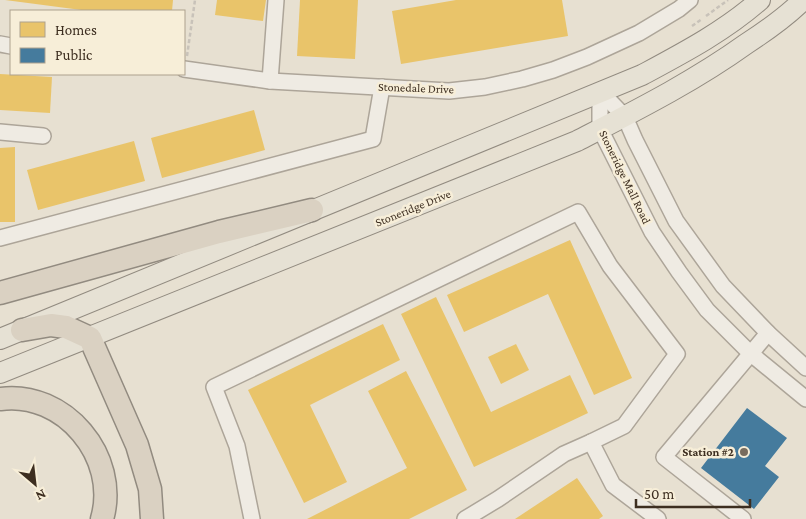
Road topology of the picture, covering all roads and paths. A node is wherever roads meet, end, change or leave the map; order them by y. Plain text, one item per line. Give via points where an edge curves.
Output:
1 (195, 0) edge
2 (276, 0) edge
3 (690, 0) edge
4 (728, 0) edge
5 (760, 0) edge
6 (804, 0) edge
7 (690, 26) dead end
8 (185, 63) edge
9 (185, 69) edge
10 (270, 81) junction
11 (382, 87) junction
12 (600, 92) junction
13 (625, 117) junction
14 (600, 129) junction
15 (0, 132) edge
16 (42, 136) dead end
17 (312, 210) junction
18 (0, 238) edge
19 (0, 293) edge
20 (22, 330) junction
21 (768, 334) junction
22 (90, 338) junction
23 (0, 339) edge
24 (750, 353) junction
25 (806, 368) edge
26 (0, 373) edge
27 (0, 399) edge
28 (806, 399) edge
29 (591, 442) junction
30 (102, 519) edge
31 (152, 519) edge
32 (252, 519) edge
33 (465, 519) edge
34 (658, 519) edge
35 (743, 519) edge

1 - 8 path
2 - 10 street
3 - 11 street, Stonedale Drive via 639,33 587,57 522,79 449,91
4 - 7 path
5 - 12 main road via 685,52 642,75
6 - 13 main road, Stoneridge Drive via 706,71
9 - 10 street, Stonedale Drive
10 - 11 street, Stonedale Drive
11 - 18 street via 373,139
12 - 13 street, Stoneridge Mall Road
12 - 14 street, Stoneridge Mall Road
12 - 17 main road
13 - 14 main road, Stoneridge Drive
13 - 21 street, Stoneridge Mall Road via 676,221 723,286
14 - 22 main road, Stoneridge Drive
14 - 24 street, Stoneridge Mall Road via 652,232 707,310
15 - 16 street
17 - 19 highway via 219,232
17 - 20 main road
20 - 22 highway via 52,325 66,327
20 - 23 main road
21 - 24 street
21 - 25 street, Stoneridge Mall Road
22 - 26 main road, Stoneridge Drive
22 - 31 highway via 137,445 150,489
24 - 28 street, Stoneridge Mall Road
24 - 35 street via 664,457
27 - 30 highway via 10,397 35,401 59,411 78,427 92,444 100,464 104,486
29 - 32 street via 624,426 677,354 610,266 578,212 214,387 236,446
29 - 33 street via 564,454
29 - 34 street via 613,485

